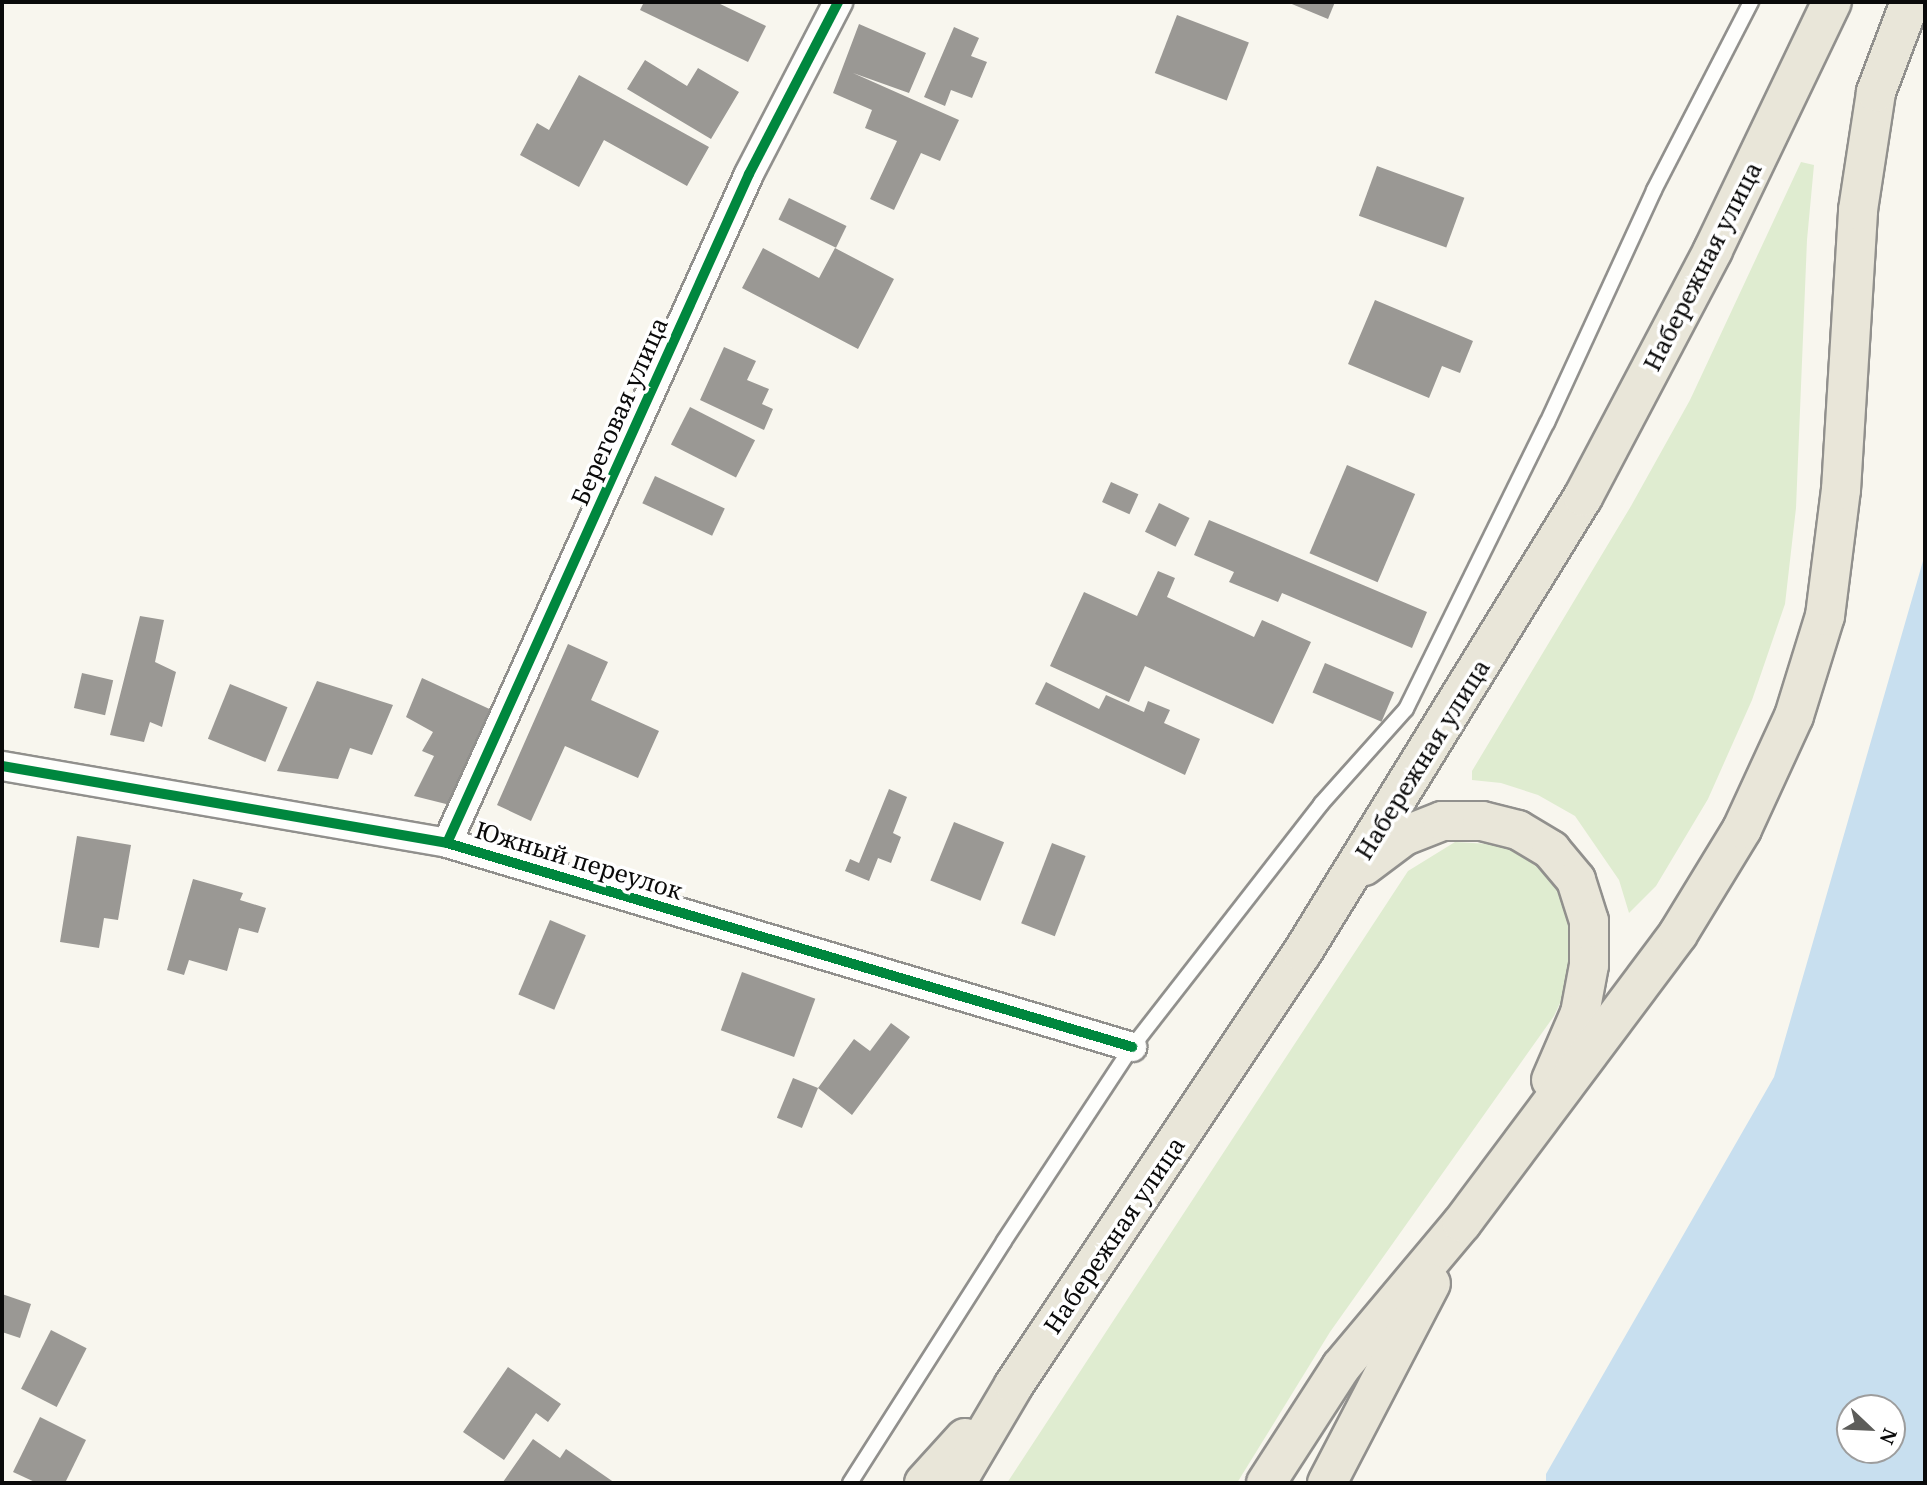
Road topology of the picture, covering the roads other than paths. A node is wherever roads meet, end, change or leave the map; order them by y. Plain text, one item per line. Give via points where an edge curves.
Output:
1 (838, 2) edge
2 (1751, 2) edge
3 (1832, 2) edge
4 (1910, 2) edge
5 (2, 766) edge
6 (447, 843) junction
7 (1351, 875) junction
8 (1132, 1047) junction
9 (1525, 1140) junction
10 (1462, 1223) junction
11 (1014, 1385) junction
12 (850, 1483) edge
13 (924, 1483) edge
14 (956, 1483) edge
15 (1266, 1483) edge
16 (1327, 1483) edge

1 - 6 street, Береговая улица via 749,174
2 - 8 lane via 1654,190 1547,423 1406,709 1321,804
3 - 7 main road, Набережная улица via 1713,250 1583,497
4 - 9 main road via 1876,92 1858,211 1841,490 1825,615 1794,716 1742,828 1678,934
5 - 6 street, Южный переулок
6 - 8 street, Южный переулок
7 - 9 main road via 1404,836 1442,821 1482,821 1518,830 1551,850 1576,880 1589,921 1590,965 1580,1013
7 - 11 main road, Набережная улица
8 - 12 lane
9 - 10 main road
10 - 15 main road via 1341,1367
10 - 16 main road
11 - 13 main road
11 - 14 main road, Набережная улица

